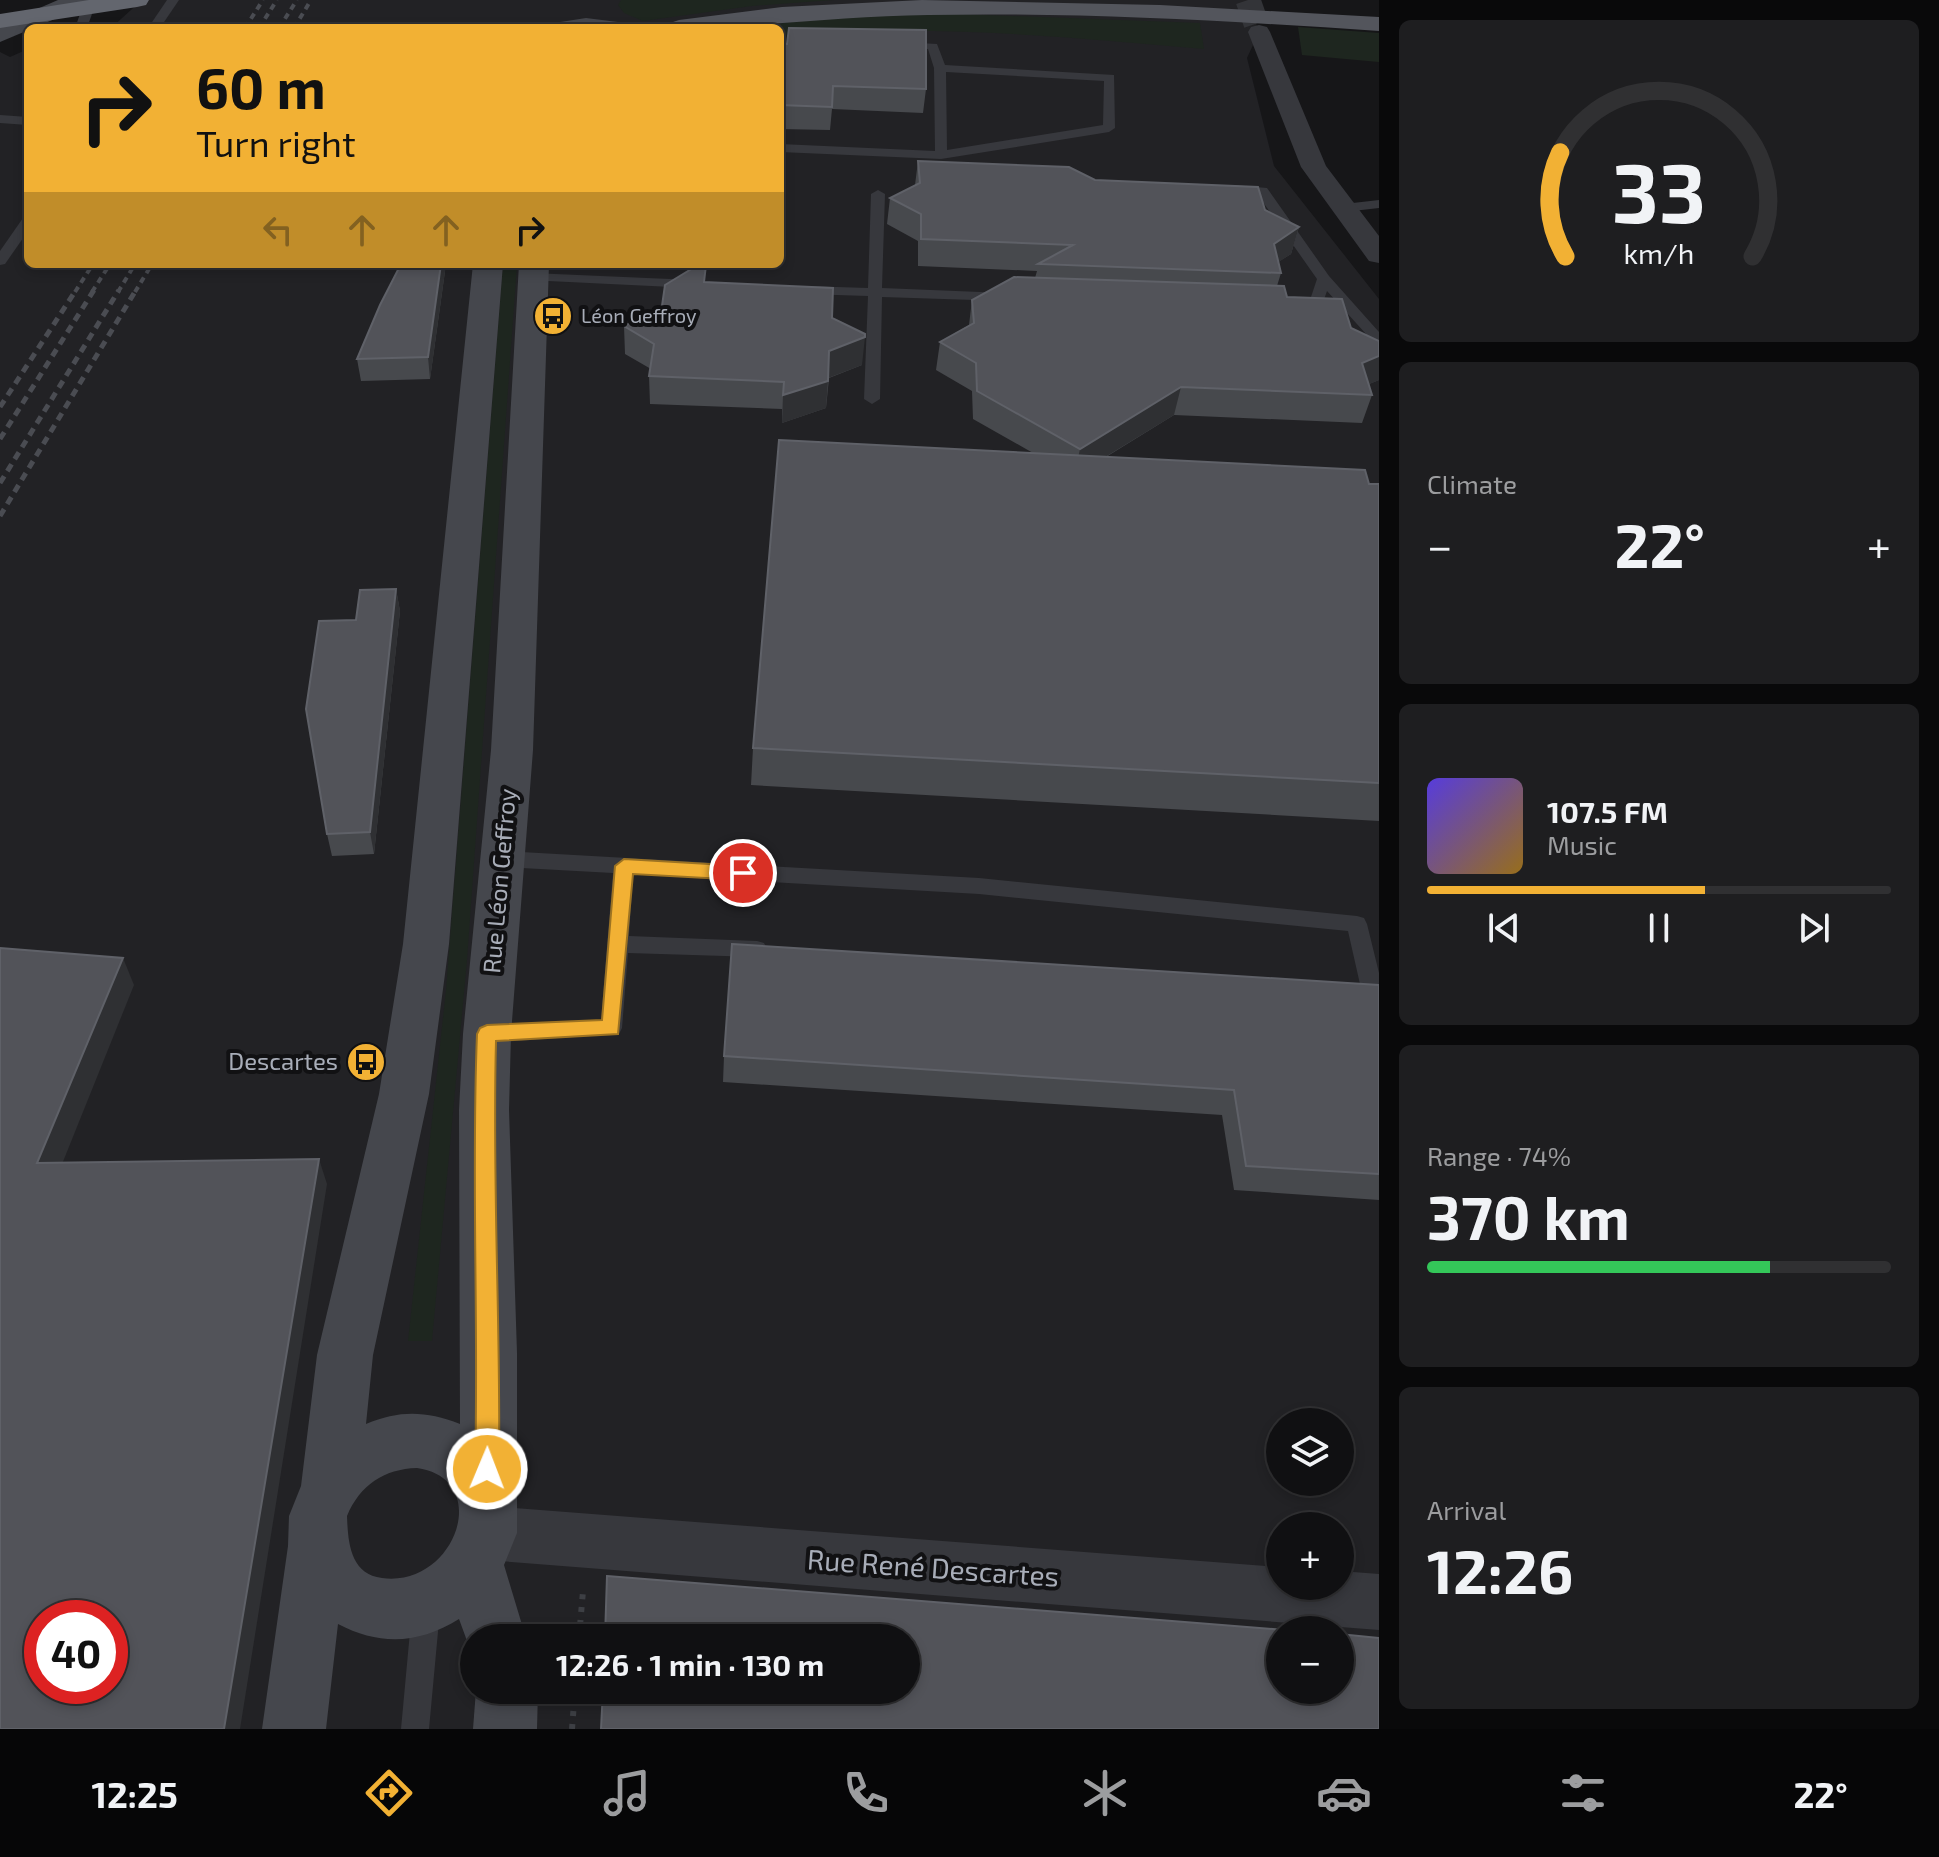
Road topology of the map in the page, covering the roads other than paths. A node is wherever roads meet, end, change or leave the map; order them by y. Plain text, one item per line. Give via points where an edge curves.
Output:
1 (44, 0) edge
2 (79, 0) edge
3 (91, 0) edge
4 (137, 0) edge
5 (173, 0) edge
6 (603, 18) edge
7 (0, 20) edge
8 (560, 20) edge
9 (82, 24) edge
10 (157, 24) edge
11 (703, 24) edge
12 (1379, 24) edge
13 (1259, 32) tunnel mouth
14 (0, 34) edge
15 (889, 45) edge
16 (940, 68) junction
17 (0, 119) edge
18 (24, 121) edge
19 (784, 148) edge
20 (941, 155) junction
21 (1219, 189) edge
22 (878, 194) dead end
23 (1379, 204) edge
24 (1344, 208) junction
25 (24, 227) edge
26 (1379, 255) edge
27 (0, 261) edge
28 (488, 268) edge
29 (533, 270) edge
30 (1324, 279) junction
31 (707, 285) edge
32 (785, 289) edge
33 (877, 293) junction
34 (1018, 298) edge
35 (1284, 307) edge
36 (1379, 367) edge
37 (872, 399) dead end
38 (502, 859) junction
39 (624, 866) junction
40 (618, 944) junction
41 (774, 949) edge
42 (1379, 994) edge
43 (487, 1034) junction
44 (330, 1488) junction
45 (483, 1532) junction
46 (318, 1546) junction
47 (1379, 1602) edge
48 (427, 1604) junction
49 (493, 1624) edge
50 (506, 1704) edge
51 (294, 1729) edge
52 (415, 1729) edge
53 (505, 1729) edge

1 - 7 street
2 - 14 street
3 - 9 lane
4 - 7 highway
5 - 10 lane
6 - 8 street
11 - 12 main road via 887,6
13 - 24 street via 1314,167
15 - 16 lane via 933,46
16 - 20 lane
16 - 20 lane via 1110,78 1109,128
17 - 18 lane
19 - 20 lane
21 - 30 lane via 1262,191
22 - 33 lane
23 - 24 lane
24 - 26 street
25 - 27 lane
28 - 44 street, Rue Léon Geffroy via 426,944 404,1094 345,1355
29 - 31 lane
29 - 38 street, Rue Léon Geffroy via 512,750
30 - 35 lane via 1315,308
30 - 36 lane via 1373,334
32 - 33 lane
33 - 34 lane
33 - 37 lane
38 - 39 lane
38 - 43 street, Rue Léon Geffroy
39 - 40 lane
39 - 42 lane via 979,886 1357,924 1373,993
40 - 41 lane
40 - 43 lane via 611,1028
43 - 45 street, Rue Léon Geffroy via 489,1353
44 - 45 street, Rue Léon Geffroy via 353,1460 384,1443 417,1439 449,1447 473,1469
44 - 46 street, Rue Léon Geffroy via 318,1516
45 - 47 street, Rue René Descartes
45 - 48 street via 453,1588
45 - 49 street, Rue Léon Geffroy
46 - 48 street via 327,1572 344,1594 369,1607 398,1611
46 - 51 street, Rue Léon Geffroy
48 - 52 lane
50 - 53 street

